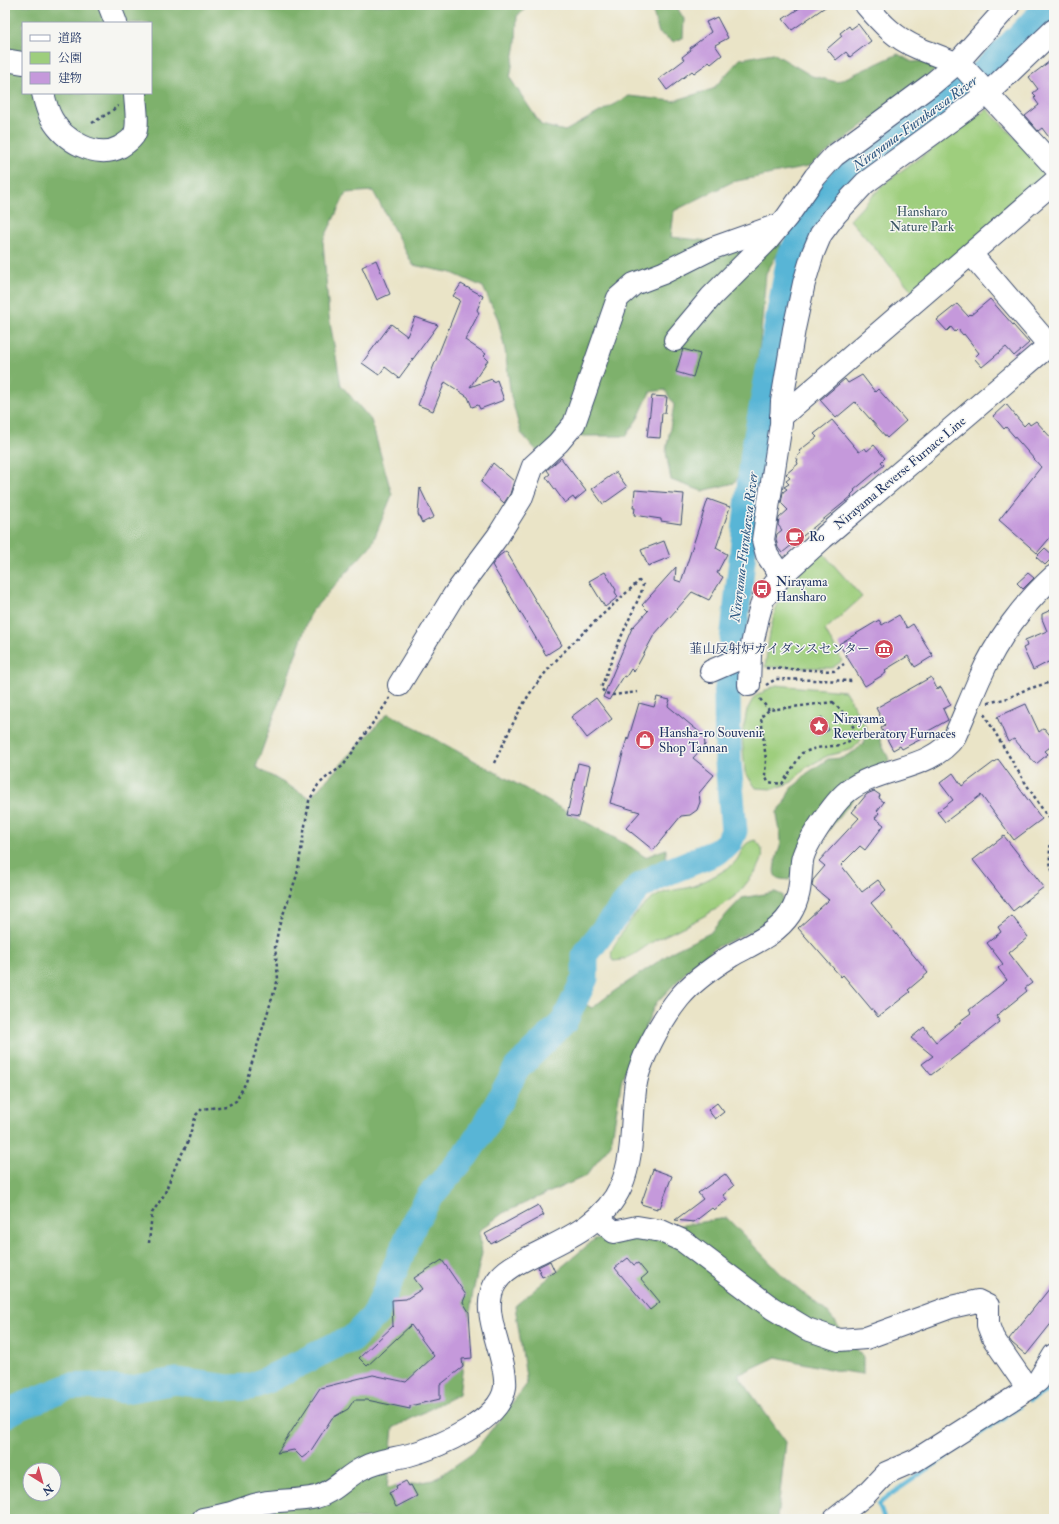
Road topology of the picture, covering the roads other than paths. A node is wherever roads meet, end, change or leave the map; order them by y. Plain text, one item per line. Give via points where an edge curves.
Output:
1 (109, 5) edge
2 (866, 5) edge
3 (1009, 5) edge
4 (116, 22) edge
5 (1054, 30) edge
6 (5, 60) edge
7 (22, 63) edge
8 (961, 65) junction
9 (987, 92) junction
10 (43, 94) edge
11 (127, 99) edge
12 (1054, 166) edge
13 (1054, 182) edge
14 (781, 224) junction
15 (971, 254) junction
16 (675, 340) dead end
17 (1052, 343) edge
18 (781, 417) junction
19 (781, 576) junction
20 (1054, 576) edge
21 (711, 671) dead end
22 (399, 685) road end
23 (598, 1218) junction
24 (1054, 1355) edge
25 (1028, 1389) junction
26 (244, 1514) edge
27 (203, 1519) edge
28 (835, 1519) edge

1 - 4 street
2 - 8 street via 898,38 916,48
3 - 8 street
5 - 9 street
6 - 7 street
8 - 9 street
8 - 14 street via 834,156 815,177
9 - 12 street
9 - 18 street via 865,183 821,234 813,253 799,306
10 - 11 street via 52,119 66,136 86,147 107,151 125,144 135,133 137,126
13 - 15 street
14 - 16 street
14 - 22 street via 713,248 663,273 634,284 618,298 574,424 533,466 521,499 510,518 454,595
15 - 17 street
15 - 18 street
17 - 19 street, Nirayama Reverse Furnace Line
18 - 19 street via 763,540 768,555
19 - 21 street, Nirayama Reverse Furnace Line via 763,599 747,666
20 - 23 street via 1032,597 1011,625 979,679 974,700 951,743 938,754 873,778 846,792 820,825 807,847 802,858 799,894 792,912 784,922 760,941 732,956 694,982 666,1016 644,1057 635,1087 627,1168 620,1188
23 - 25 street via 614,1232 637,1227 661,1231 683,1241 772,1308 807,1329 839,1340 866,1338 951,1307 978,1301 988,1306 988,1325 993,1338
23 - 26 street via 567,1239 507,1270 497,1281 491,1293 490,1312 503,1367 505,1388 490,1415 432,1447 362,1468 331,1491 318,1496 260,1503
24 - 25 street via 1038,1381
25 - 28 street via 916,1460 886,1473 865,1495
26 - 27 street

